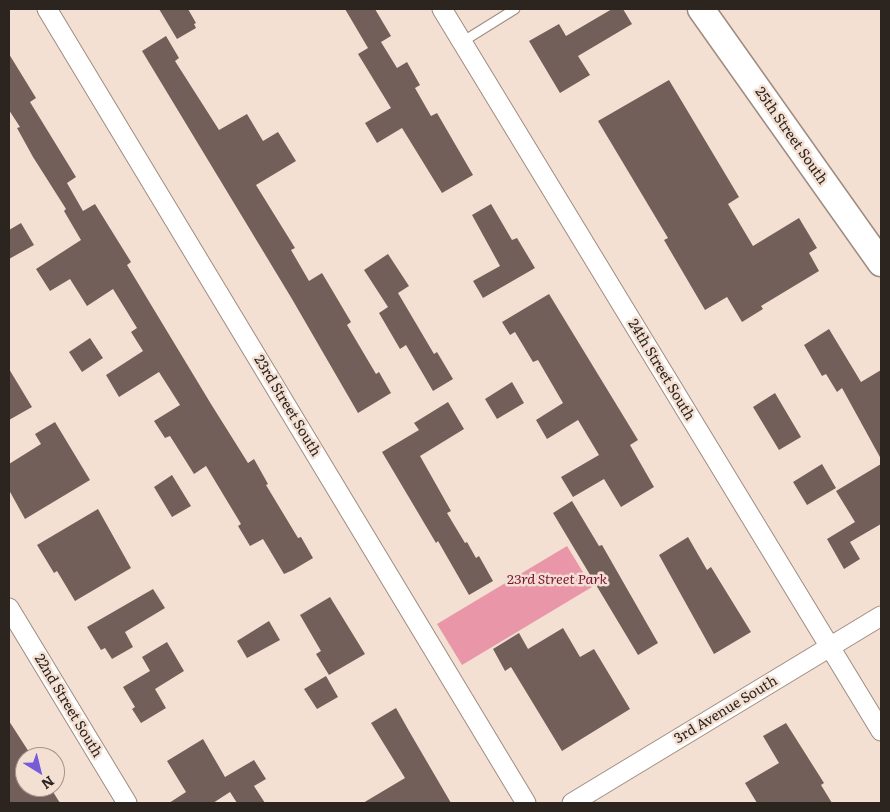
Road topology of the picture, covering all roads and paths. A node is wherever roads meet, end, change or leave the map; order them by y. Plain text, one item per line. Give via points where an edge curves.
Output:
1 (47, 9) edge
2 (442, 9) edge
3 (515, 9) edge
4 (702, 9) edge
5 (462, 42) junction
6 (881, 264) edge
7 (9, 608) edge
8 (881, 616) edge
9 (830, 647) junction
10 (881, 731) edge
11 (127, 803) edge
12 (526, 803) edge
13 (572, 803) edge

1 - 12 street, 23rd Street South
2 - 5 street, 24th Street South
3 - 5 lane
4 - 6 main road, 25th Street South
5 - 9 street, 24th Street South
7 - 11 street, 22nd Street South
8 - 9 street, 3rd Avenue South
9 - 10 street, 24th Street South
9 - 13 street, 3rd Avenue South

